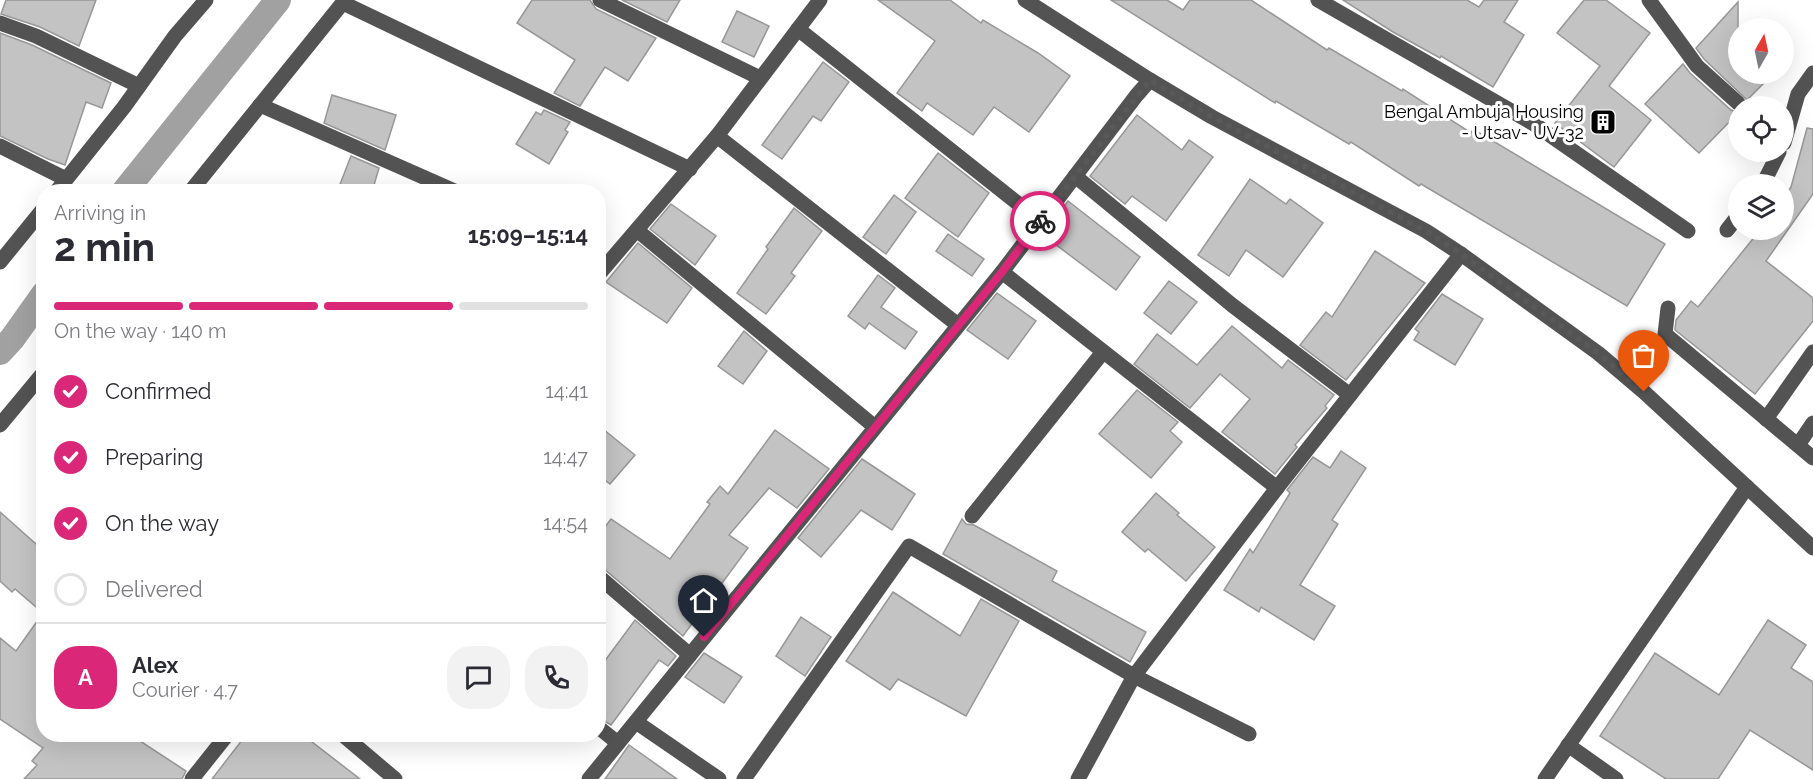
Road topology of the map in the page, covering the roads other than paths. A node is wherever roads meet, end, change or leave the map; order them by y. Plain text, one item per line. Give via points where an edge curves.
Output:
1 (206, 0) edge
2 (600, 0) edge
3 (820, 0) edge
4 (1318, 0) edge
5 (1649, 0) edge
6 (1029, 1) edge
7 (344, 2) edge
8 (0, 23) edge
9 (798, 29) junction
10 (1813, 74) edge
11 (760, 78) junction
12 (1150, 80) junction
13 (139, 86) junction
14 (1730, 96) edge
15 (260, 105) junction
16 (1794, 108) edge
17 (717, 136) junction
18 (0, 146) edge
19 (690, 169) junction
20 (1075, 176) junction
21 (66, 179) junction
22 (62, 184) edge
23 (196, 184) edge
24 (439, 184) edge
25 (36, 218) edge
26 (1040, 221) junction
27 (638, 231) junction
28 (1688, 231) dead end
29 (1461, 254) junction
30 (0, 262) edge
31 (606, 265) edge
32 (1002, 272) junction
33 (1668, 308) dead end
34 (958, 325) junction
35 (1103, 352) junction
36 (1813, 352) edge
37 (36, 381) edge
38 (1350, 395) junction
39 (1766, 419) junction
40 (1813, 423) edge
41 (0, 425) edge
42 (875, 427) junction
43 (1798, 445) junction
44 (1813, 458) edge
45 (1747, 487) junction
46 (1277, 488) junction
47 (972, 516) dead end
48 (1813, 548) edge
49 (606, 583) edge
50 (690, 655) junction
51 (1134, 676) junction
52 (636, 722) junction
53 (606, 733) edge
54 (1249, 735) dead end
55 (221, 742) edge
56 (351, 742) edge
57 (618, 743) junction
58 (1568, 745) junction
59 (192, 779) edge
60 (395, 779) edge
61 (589, 779) edge
62 (719, 779) edge
63 (744, 779) edge
64 (1078, 779) edge
65 (1545, 779) edge
66 (1616, 779) edge

1 - 13 street
2 - 11 street
3 - 9 street
4 - 28 street via 1534,124
5 - 14 street via 1697,66
6 - 12 street
7 - 15 street
7 - 19 street
8 - 13 street via 36,36
9 - 11 street
9 - 26 street
10 - 16 street via 1798,94
11 - 17 street
12 - 20 street
12 - 29 street
13 - 21 street
15 - 23 street
15 - 24 street
17 - 19 street
17 - 34 street
18 - 21 street
19 - 27 street
20 - 26 street
20 - 38 street via 1224,299
21 - 22 street
25 - 30 street
26 - 32 street
27 - 31 street
27 - 42 street
29 - 38 street
29 - 45 street via 1598,353
32 - 34 street
32 - 35 street
33 - 39 street via 1665,334
34 - 42 street
35 - 46 street
35 - 47 street
36 - 39 street
37 - 41 street
38 - 46 street
39 - 43 street
40 - 43 street
42 - 50 street
43 - 44 street
45 - 48 street
45 - 58 street
46 - 51 street
49 - 50 street
50 - 52 street
51 - 54 street
51 - 63 street via 909,546
51 - 64 street
52 - 57 street
52 - 62 street
53 - 57 street
55 - 59 street
56 - 60 street
57 - 61 street
58 - 65 street
58 - 66 street

